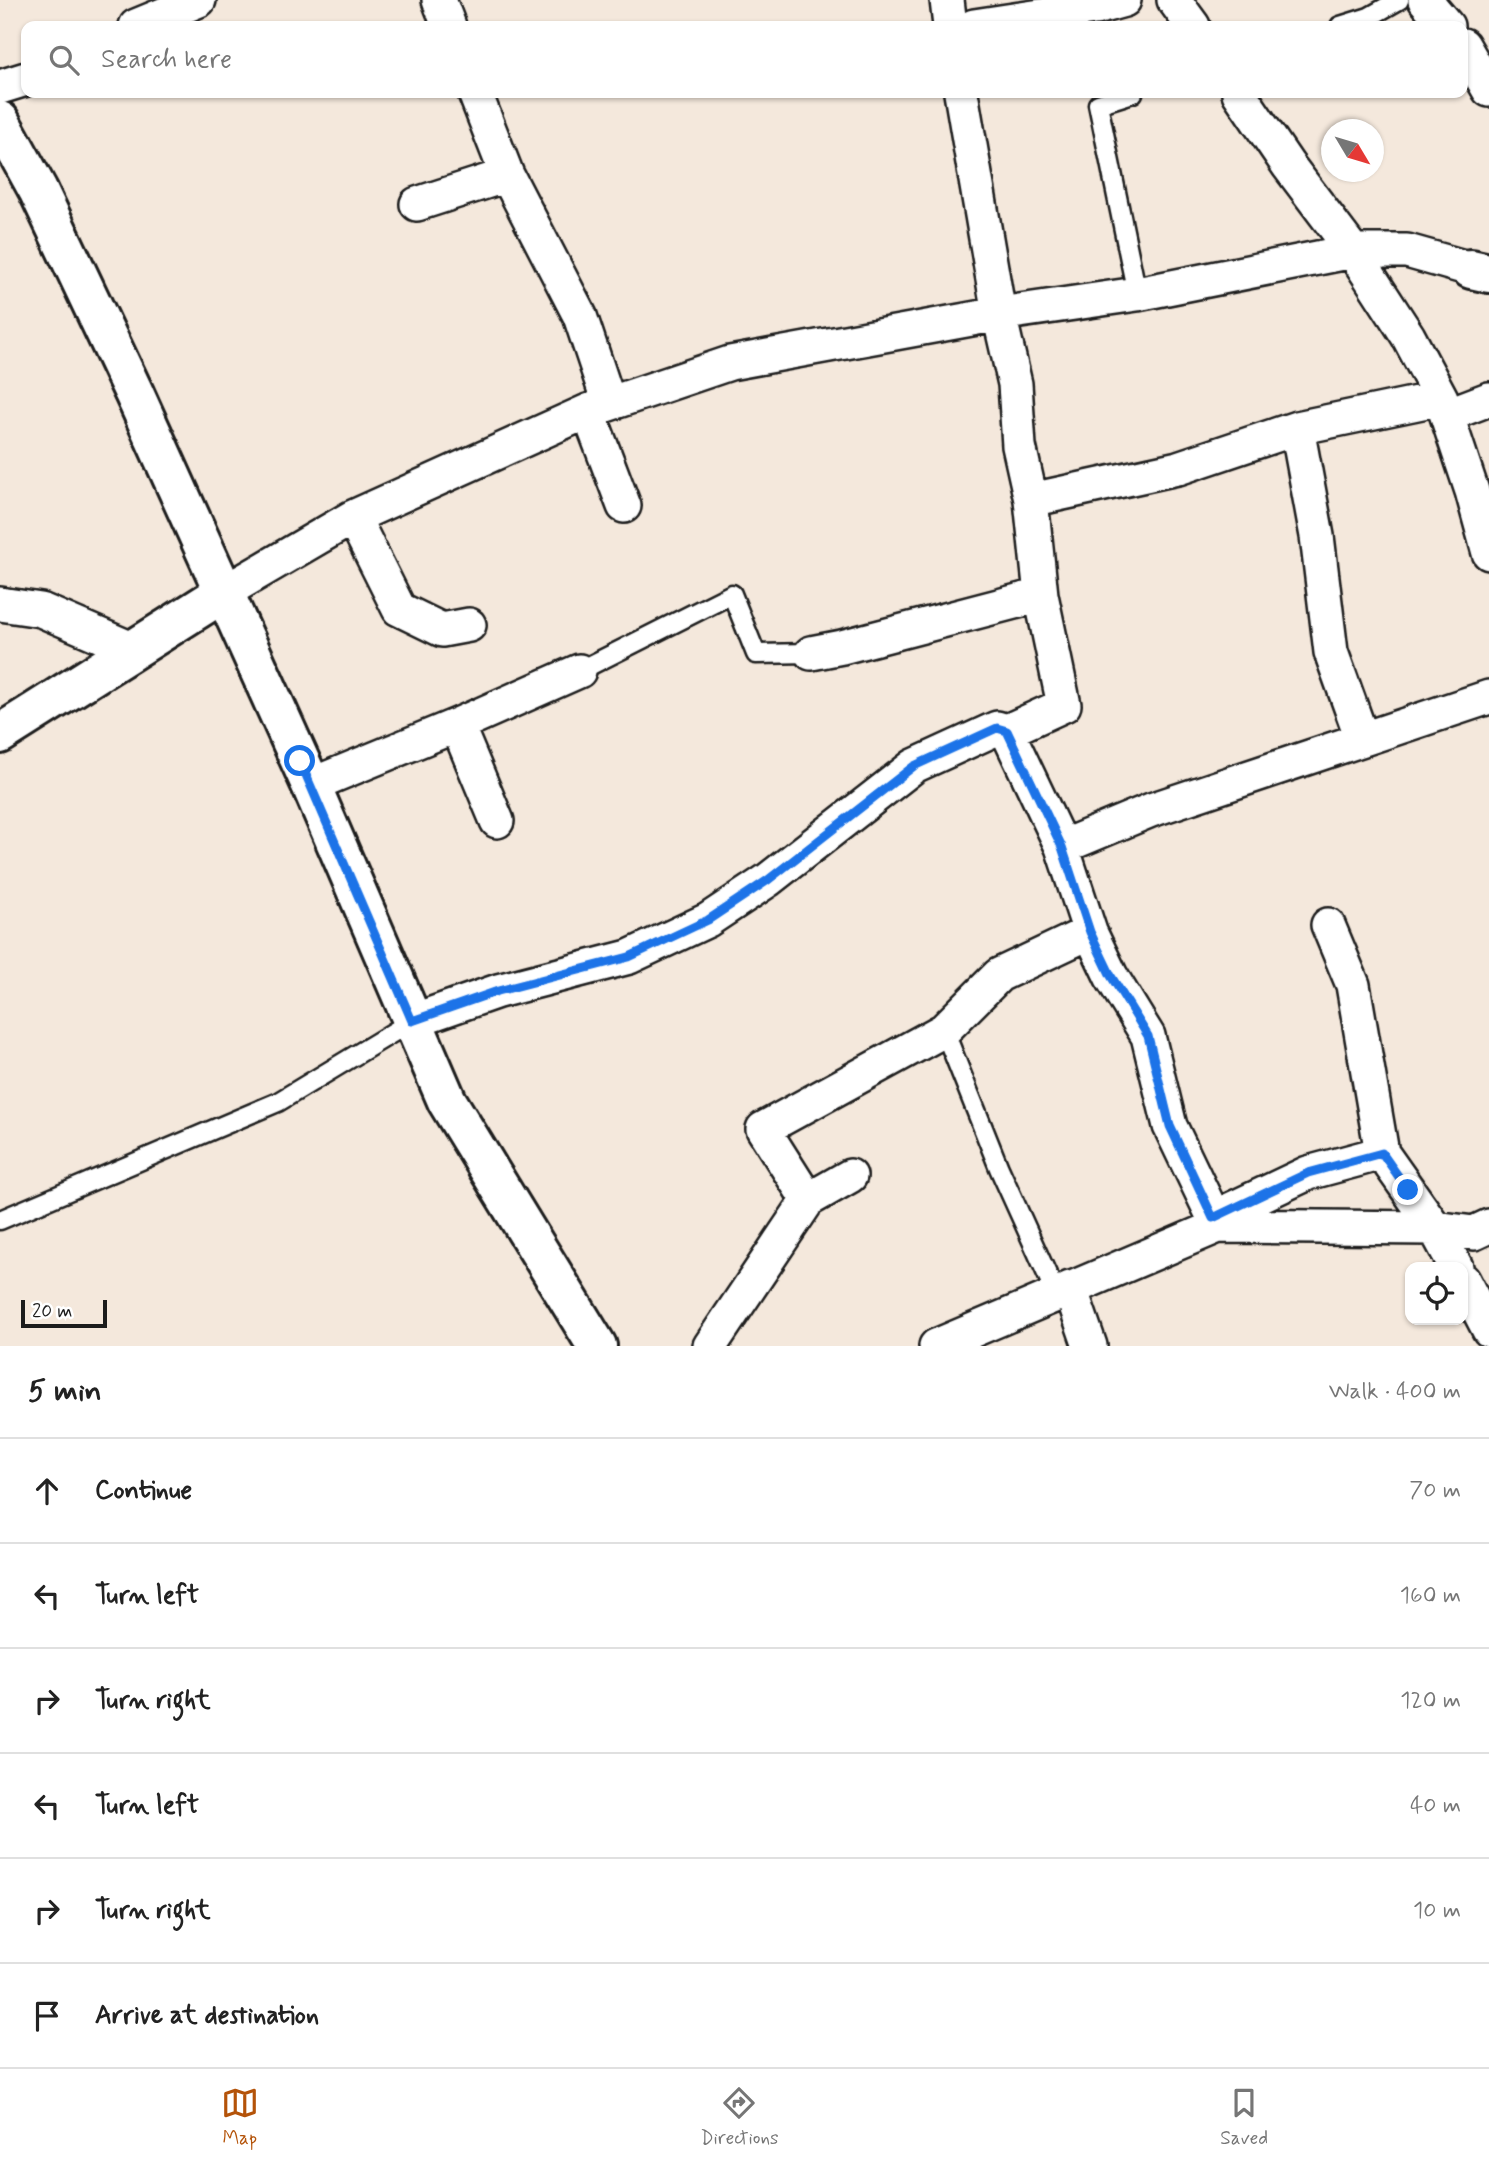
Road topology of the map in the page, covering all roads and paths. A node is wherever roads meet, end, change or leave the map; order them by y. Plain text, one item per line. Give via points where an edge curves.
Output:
1 (199, 0) edge
2 (439, 0) edge
3 (947, 0) edge
4 (1124, 0) edge
5 (1174, 0) edge
6 (1399, 0) edge
7 (1425, 0) edge
8 (148, 21) edge
9 (447, 21) edge
10 (949, 21) edge
11 (1008, 21) edge
12 (1189, 21) edge
13 (1356, 21) edge
14 (1443, 21) edge
15 (1468, 54) edge
16 (21, 81) edge
17 (0, 88) edge
18 (1489, 90) edge
19 (477, 98) edge
20 (962, 98) edge
21 (1117, 98) edge
22 (1242, 98) edge
23 (0, 121) edge
24 (507, 175) junction
25 (417, 204) dead end
26 (1353, 251) junction
27 (1480, 271) edge
28 (1137, 294) junction
29 (999, 314) junction
30 (1489, 399) edge
31 (598, 407) junction
32 (1444, 407) junction
33 (1297, 428) junction
34 (1031, 500) junction
35 (624, 506) dead end
36 (353, 517) junction
37 (1489, 553) edge
38 (223, 593) junction
39 (1041, 595) junction
40 (0, 604) edge
41 (469, 625) dead end
42 (134, 650) junction
43 (811, 653) joint
44 (579, 671) joint
45 (1489, 697) edge
46 (457, 725) junction
47 (1007, 731) junction
48 (0, 734) edge
49 (1362, 738) junction
50 (311, 785) junction
51 (497, 821) dead end
52 (1062, 847) junction
53 (1328, 925) dead end
54 (1090, 932) junction
55 (412, 1021) junction
56 (944, 1030) junction
57 (1382, 1153) junction
58 (850, 1176) dead end
59 (808, 1200) junction
60 (0, 1220) edge
61 (1216, 1222) junction
62 (1489, 1227) edge
63 (1435, 1228) junction
64 (1453, 1262) edge
65 (1468, 1290) edge
66 (1063, 1291) junction
67 (1489, 1331) edge
68 (597, 1346) edge
69 (710, 1346) edge
70 (936, 1346) edge
71 (1090, 1346) edge

1 - 8 street
2 - 9 street
3 - 10 street
4 - 11 street
5 - 12 street
6 - 13 lane
7 - 14 street
15 - 18 street
16 - 17 street
19 - 24 street
20 - 29 street
21 - 28 lane via 1098,104
22 - 26 street
23 - 38 street via 123,369
24 - 25 street
24 - 31 street via 580,316
26 - 27 street via 1407,251
26 - 28 street
26 - 32 street via 1408,335
28 - 29 street
29 - 31 street via 730,363
29 - 34 street via 1015,384 1019,446
30 - 32 street
31 - 35 street
31 - 36 street
32 - 33 street
32 - 37 street
33 - 34 street via 1178,468
33 - 49 street via 1317,536 1331,652
34 - 39 street
36 - 38 street
36 - 41 street via 399,609 442,630
38 - 42 street
38 - 50 street
39 - 43 street
39 - 47 street via 1064,705
40 - 42 street via 41,610
42 - 48 street
43 - 44 lane via 756,654 732,594
44 - 46 street
45 - 49 street
46 - 50 street
46 - 51 street
47 - 52 street
47 - 55 street via 997,728 914,766 768,880 708,920 629,957 498,991
49 - 52 street via 1151,810
50 - 55 street
52 - 54 street
53 - 57 street via 1353,985
54 - 56 street via 999,975
54 - 61 street via 1148,1036 1170,1126
55 - 60 lane via 278,1102
55 - 68 street via 447,1101
56 - 59 street via 763,1129
56 - 66 lane via 999,1168
57 - 61 street via 1308,1173
57 - 63 street
58 - 59 street
59 - 69 street
61 - 63 street
61 - 66 street
62 - 63 street via 1474,1233
63 - 64 street
65 - 67 street
66 - 70 street
66 - 71 street

